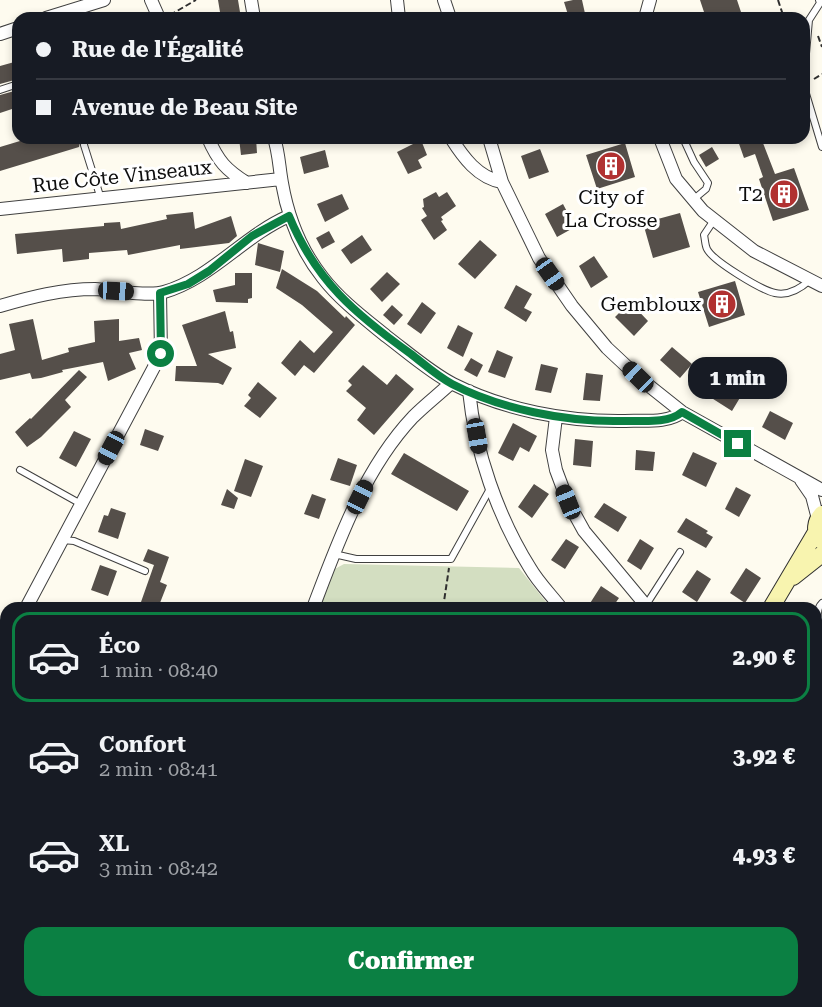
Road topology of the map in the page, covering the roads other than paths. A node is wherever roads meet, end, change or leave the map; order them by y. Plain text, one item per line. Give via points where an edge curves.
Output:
1 (65, 0) edge
2 (104, 0) edge
3 (819, 0) edge
4 (78, 7) junction
5 (63, 12) edge
6 (810, 18) edge
7 (810, 107) edge
8 (210, 144) edge
9 (276, 144) edge
10 (455, 144) edge
11 (491, 144) edge
12 (662, 144) edge
13 (686, 144) edge
14 (84, 145) dead end
15 (822, 147) edge
16 (281, 179) junction
17 (502, 182) junction
18 (247, 183) junction
19 (101, 199) junction
20 (693, 200) junction
21 (0, 209) edge
22 (289, 216) junction
23 (714, 220) junction
24 (810, 280) junction
25 (822, 286) edge
26 (160, 293) junction
27 (0, 306) edge
28 (450, 383) junction
29 (469, 391) junction
30 (682, 412) junction
31 (556, 417) junction
32 (20, 470) dead end
33 (799, 477) junction
34 (492, 486) junction
35 (822, 490) edge
36 (81, 504) junction
37 (820, 527) edge
38 (62, 540) junction
39 (680, 552) dead end
40 (334, 554) junction
41 (822, 554) edge
42 (145, 571) dead end
43 (788, 582) junction
44 (29, 602) edge
45 (315, 602) edge
46 (556, 602) edge
47 (644, 602) edge
48 (649, 602) edge
49 (778, 602) edge

1 - 4 street
2 - 4 street
3 - 6 lane
4 - 5 street
7 - 15 lane
8 - 18 street via 228,171
9 - 16 street
10 - 17 street via 463,157 490,180
11 - 17 street
12 - 20 street via 676,179
13 - 20 lane via 708,183
14 - 19 lane
16 - 18 street, Rue Côte Vinseaux
16 - 22 street
17 - 30 street via 539,258 572,306 607,348
18 - 19 street, Rue Côte Vinseaux
19 - 21 street, Rue Côte Vinseaux
20 - 23 street
22 - 26 street via 252,236 188,284
22 - 28 street via 300,244 323,279 358,314
23 - 24 street via 753,251
23 - 24 lane via 704,235 706,248 727,266 776,293 796,291
24 - 25 street
26 - 27 street via 93,289 50,293
26 - 36 street via 161,354
28 - 29 street
28 - 40 street via 412,418 385,453
29 - 31 street via 491,401
29 - 34 street via 480,455
30 - 31 street via 675,418 654,420
30 - 33 street
31 - 47 street via 552,450 568,502 584,531
32 - 36 lane
33 - 35 street
33 - 37 street via 812,496
34 - 40 lane via 451,559 356,559
34 - 46 street via 530,569
36 - 38 street
37 - 43 street
38 - 42 lane via 74,541
38 - 44 street
39 - 48 lane
40 - 45 street
41 - 43 street
43 - 49 street

